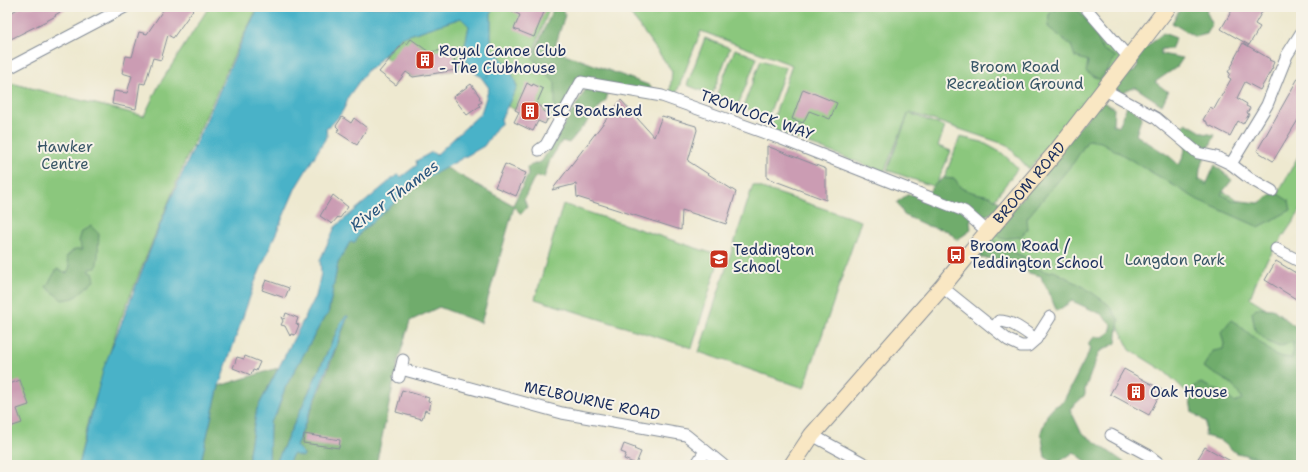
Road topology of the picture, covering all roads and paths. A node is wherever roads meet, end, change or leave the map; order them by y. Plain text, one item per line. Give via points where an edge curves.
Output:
1 (125, 7) edge
2 (1085, 7) edge
3 (1168, 7) edge
4 (1301, 33) edge
5 (1129, 58) junction
6 (7, 69) edge
7 (1105, 90) junction
8 (539, 150) dead end
9 (1232, 164) junction
10 (1272, 191) dead end
11 (988, 232) junction
12 (1276, 249) dead end
13 (1301, 262) edge
14 (942, 287) junction
15 (1050, 318) dead end
16 (994, 327) junction
17 (1036, 339) junction
18 (401, 369) dead end
19 (812, 435) junction
20 (1111, 435) dead end
21 (705, 451) junction
22 (696, 465) edge
23 (723, 465) edge
24 (792, 465) edge
25 (867, 465) edge
26 (1161, 465) edge

1 - 6 street
2 - 5 street
3 - 5 street, BROOM ROAD
4 - 9 street via 1287,55 1267,105
5 - 7 street, BROOM ROAD
7 - 9 street via 1156,118 1198,153
7 - 11 street, BROOM ROAD
8 - 11 street, TROWLOCK WAY via 546,145 581,82 662,96 779,138 964,211
9 - 10 street via 1249,178
11 - 14 street, BROOM ROAD
12 - 13 street
14 - 16 street
14 - 19 street, BROOM ROAD
15 - 17 street
16 - 17 street via 999,321 1004,321
16 - 17 street via 1008,340 1021,346 1028,346
18 - 21 street, MELBOURNE ROAD via 562,413 686,435
19 - 24 street, BROOM ROAD
19 - 25 street
20 - 26 street
21 - 22 street
21 - 23 street, MELBOURNE ROAD

